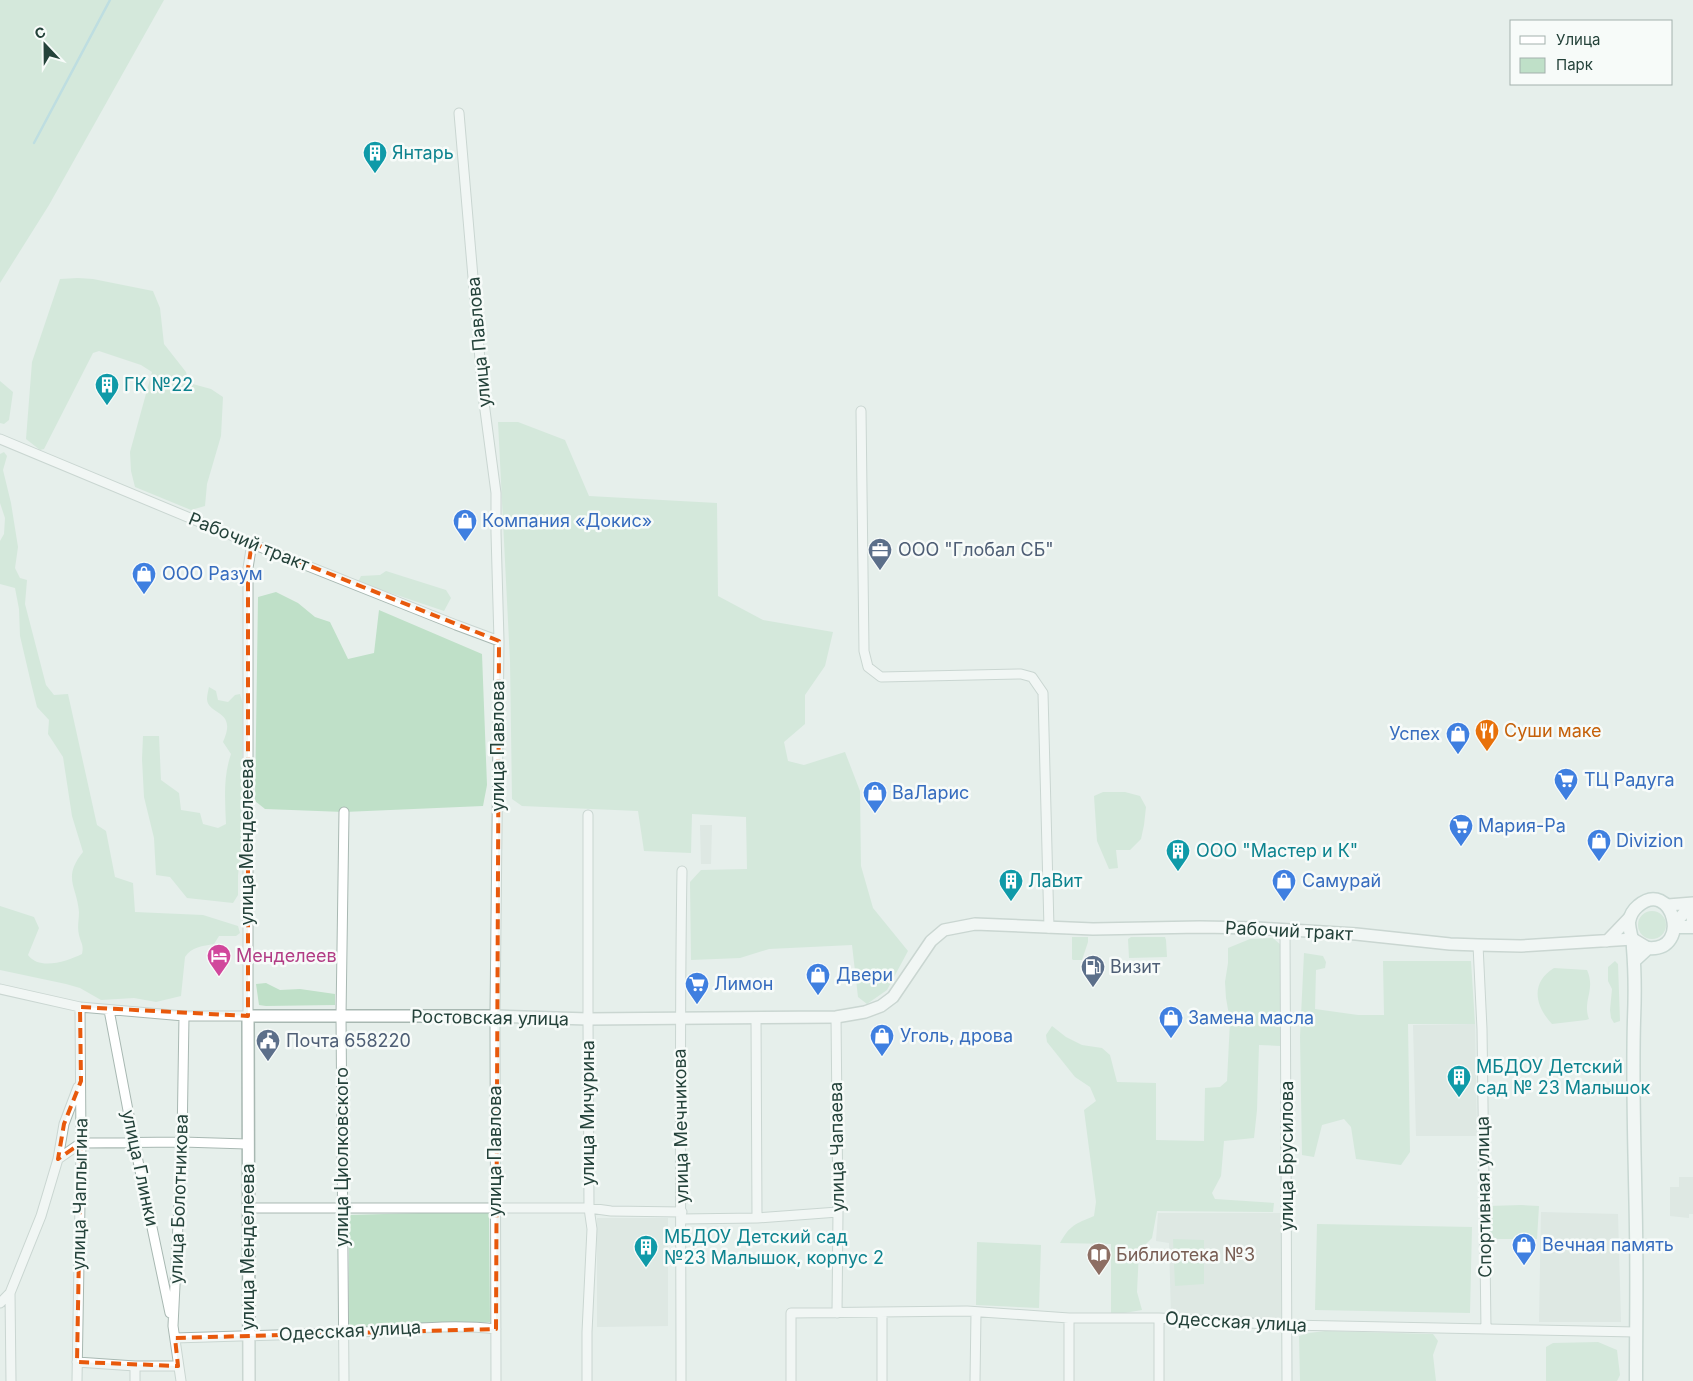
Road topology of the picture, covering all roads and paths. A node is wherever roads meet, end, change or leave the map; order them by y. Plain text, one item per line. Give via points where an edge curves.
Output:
1 (459, 113) dead end
2 (861, 411) dead end
3 (0, 439) edge
4 (252, 543) junction
5 (499, 641) junction
6 (344, 812) dead end
7 (588, 815) dead end
8 (682, 871) dead end
9 (1693, 903) edge
10 (1668, 905) junction
11 (1630, 917) junction
12 (1677, 924) junction
13 (1693, 927) edge
14 (1049, 928) junction
15 (944, 930) joint
16 (1285, 930) junction
17 (1633, 939) junction
18 (1607, 941) junction
19 (1478, 945) junction
20 (1648, 948) junction
21 (1634, 961) junction
22 (0, 989) edge
23 (80, 1007) junction
24 (109, 1010) junction
25 (184, 1016) junction
26 (248, 1016) junction
27 (341, 1016) junction
28 (495, 1016) junction
29 (836, 1017) junction
30 (679, 1018) junction
31 (588, 1019) junction
32 (756, 1019) junction
33 (80, 1081) junction
34 (134, 1142) junction
35 (182, 1142) junction
36 (81, 1143) junction
37 (248, 1144) junction
38 (58, 1159) junction
39 (341, 1207) junction
40 (249, 1208) junction
41 (494, 1208) junction
42 (589, 1208) junction
43 (838, 1212) junction
44 (681, 1215) junction
45 (757, 1218) junction
46 (10, 1293) junction
47 (0, 1303) edge
48 (882, 1312) junction
49 (837, 1313) junction
50 (976, 1313) junction
51 (1069, 1318) junction
52 (1159, 1318) junction
53 (173, 1326) junction
54 (1288, 1326) junction
55 (496, 1329) junction
56 (1486, 1329) junction
57 (1636, 1332) junction
58 (344, 1333) junction
59 (249, 1335) junction
60 (175, 1338) junction
61 (77, 1362) junction
62 (135, 1366) junction
63 (178, 1366) junction
64 (11, 1381) edge
65 (77, 1381) edge
66 (135, 1381) edge
67 (181, 1381) edge
68 (249, 1381) edge
69 (344, 1381) edge
70 (496, 1381) edge
71 (588, 1381) edge
72 (681, 1381) edge
73 (791, 1381) edge
74 (882, 1381) edge
75 (975, 1381) edge
76 (1068, 1381) edge
77 (1159, 1381) edge
78 (1287, 1381) edge
79 (1636, 1381) edge

1 - 5 street, улица Павлова via 482,395 496,493
2 - 14 street via 864,651 868,667 881,677 1021,674 1032,677 1044,693
3 - 4 street, Рабочий тракт
4 - 5 street, Рабочий тракт
4 - 26 street, улица Менделеева via 248,578
5 - 28 street, улица Павлова
6 - 27 street, улица Циолковского
7 - 31 street, улица Мичурина
8 - 30 street, улица Мечникова
9 - 10 street
9 - 12 street
9 - 13 street
10 - 11 main road via 1649,900 1637,906
10 - 12 main road via 1673,909
11 - 17 main road
11 - 18 street
12 - 13 main road
12 - 20 main road via 1676,933 1668,943
14 - 15 street, Рабочий тракт via 975,924
14 - 16 street, Рабочий тракт
15 - 29 street, Ростовская улица via 921,953 893,997 865,1012
16 - 19 street, Рабочий тракт
16 - 54 street, улица Брусилова
17 - 18 street, Рабочий тракт
17 - 20 street
17 - 21 main road
18 - 19 street, Рабочий тракт
19 - 56 street, Спортивная улица
20 - 21 main road
21 - 57 main road
22 - 23 street, Ростовская улица
23 - 24 street, Ростовская улица
23 - 33 street, улица Чаплыгина
24 - 25 street, Ростовская улица
24 - 34 street, улица Глинки
25 - 26 street, Ростовская улица
25 - 35 street, улица Болотникова
26 - 27 street, Ростовская улица
26 - 37 street, улица Менделеева
27 - 28 street, Ростовская улица
27 - 39 street, улица Циолковского
28 - 31 street, Ростовская улица
28 - 41 street, улица Павлова
29 - 32 street, Ростовская улица
29 - 43 street, улица Чапаева
30 - 31 street, Ростовская улица
30 - 32 street, Ростовская улица
30 - 44 street, улица Мечникова
31 - 42 street, улица Мичурина
32 - 45 street
33 - 36 street, улица Чаплыгина
33 - 38 street via 64,1124
34 - 35 street
34 - 36 street
34 - 53 street, улица Глинки
35 - 37 street
35 - 53 street, улица Болотникова
36 - 38 street
36 - 61 street, улица Чаплыгина
37 - 40 street, улица Менделеева
38 - 46 street via 41,1216
39 - 40 street
39 - 41 street
39 - 58 street, улица Циолковского
40 - 59 street, улица Менделеева
41 - 42 street
41 - 55 street, улица Павлова
42 - 44 street
42 - 71 street, улица Мичурина via 592,1229
43 - 45 street
43 - 49 street, улица Чапаева
44 - 45 street
44 - 72 street, улица Мечникова
46 - 47 street
46 - 64 street
48 - 49 street, Одесская улица
48 - 50 street, Одесская улица
48 - 74 street
49 - 73 street via 791,1313
50 - 51 street, Одесская улица
50 - 75 street
51 - 52 street, Одесская улица
51 - 76 street
52 - 54 street, Одесская улица
52 - 77 street
53 - 60 street, улица Болотникова
54 - 56 street, Одесская улица
54 - 78 street, улица Брусилова
55 - 58 street, Одесская улица via 440,1327
55 - 70 street, улица Павлова
56 - 57 street, Одесская улица
57 - 79 main road
58 - 59 street, Одесская улица
58 - 69 street, улица Циолковского
59 - 60 street, Одесская улица
59 - 68 street, улица Менделеева
60 - 63 street, улица Болотникова
61 - 62 street
61 - 65 street, улица Чаплыгина
62 - 63 street
62 - 66 street
63 - 67 street, улица Болотникова

